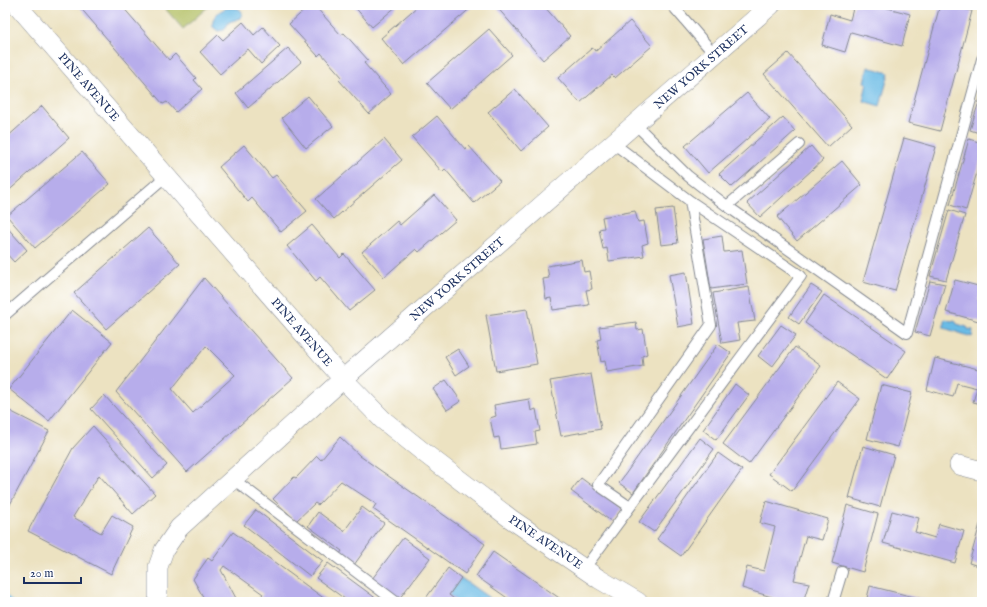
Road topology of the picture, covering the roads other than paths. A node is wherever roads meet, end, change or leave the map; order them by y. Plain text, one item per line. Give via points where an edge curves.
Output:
1 (17, 5) edge
2 (672, 5) edge
3 (772, 5) edge
4 (715, 55) junction
5 (982, 59) edge
6 (635, 124) junction
7 (613, 143) junction
8 (799, 144) dead end
9 (166, 176) junction
10 (690, 201) junction
11 (726, 206) junction
12 (5, 315) edge
13 (343, 379) junction
14 (959, 465) dead end
15 (982, 471) edge
16 (233, 479) junction
17 (630, 507) junction
18 (584, 569) junction
19 (842, 572) dead end
20 (159, 602) edge
21 (396, 602) edge
22 (638, 602) edge
23 (833, 602) edge

1 - 9 street, PINE AVENUE
2 - 4 lane
3 - 4 street, NEW YORK STREET
4 - 6 street, NEW YORK STREET
5 - 11 lane via 907,333
6 - 7 street, NEW YORK STREET
6 - 11 lane via 688,176
7 - 10 lane
7 - 13 street, NEW YORK STREET
8 - 11 lane
9 - 12 lane
9 - 13 street, PINE AVENUE
10 - 17 lane via 711,325 598,485
10 - 17 lane via 801,276
13 - 16 street, NEW YORK STREET
13 - 18 street, PINE AVENUE via 383,420 427,455 511,519
14 - 15 street
16 - 20 street, NEW YORK STREET via 178,528 164,550 158,567
16 - 21 lane
17 - 18 lane
18 - 22 street, PINE AVENUE
19 - 23 lane

